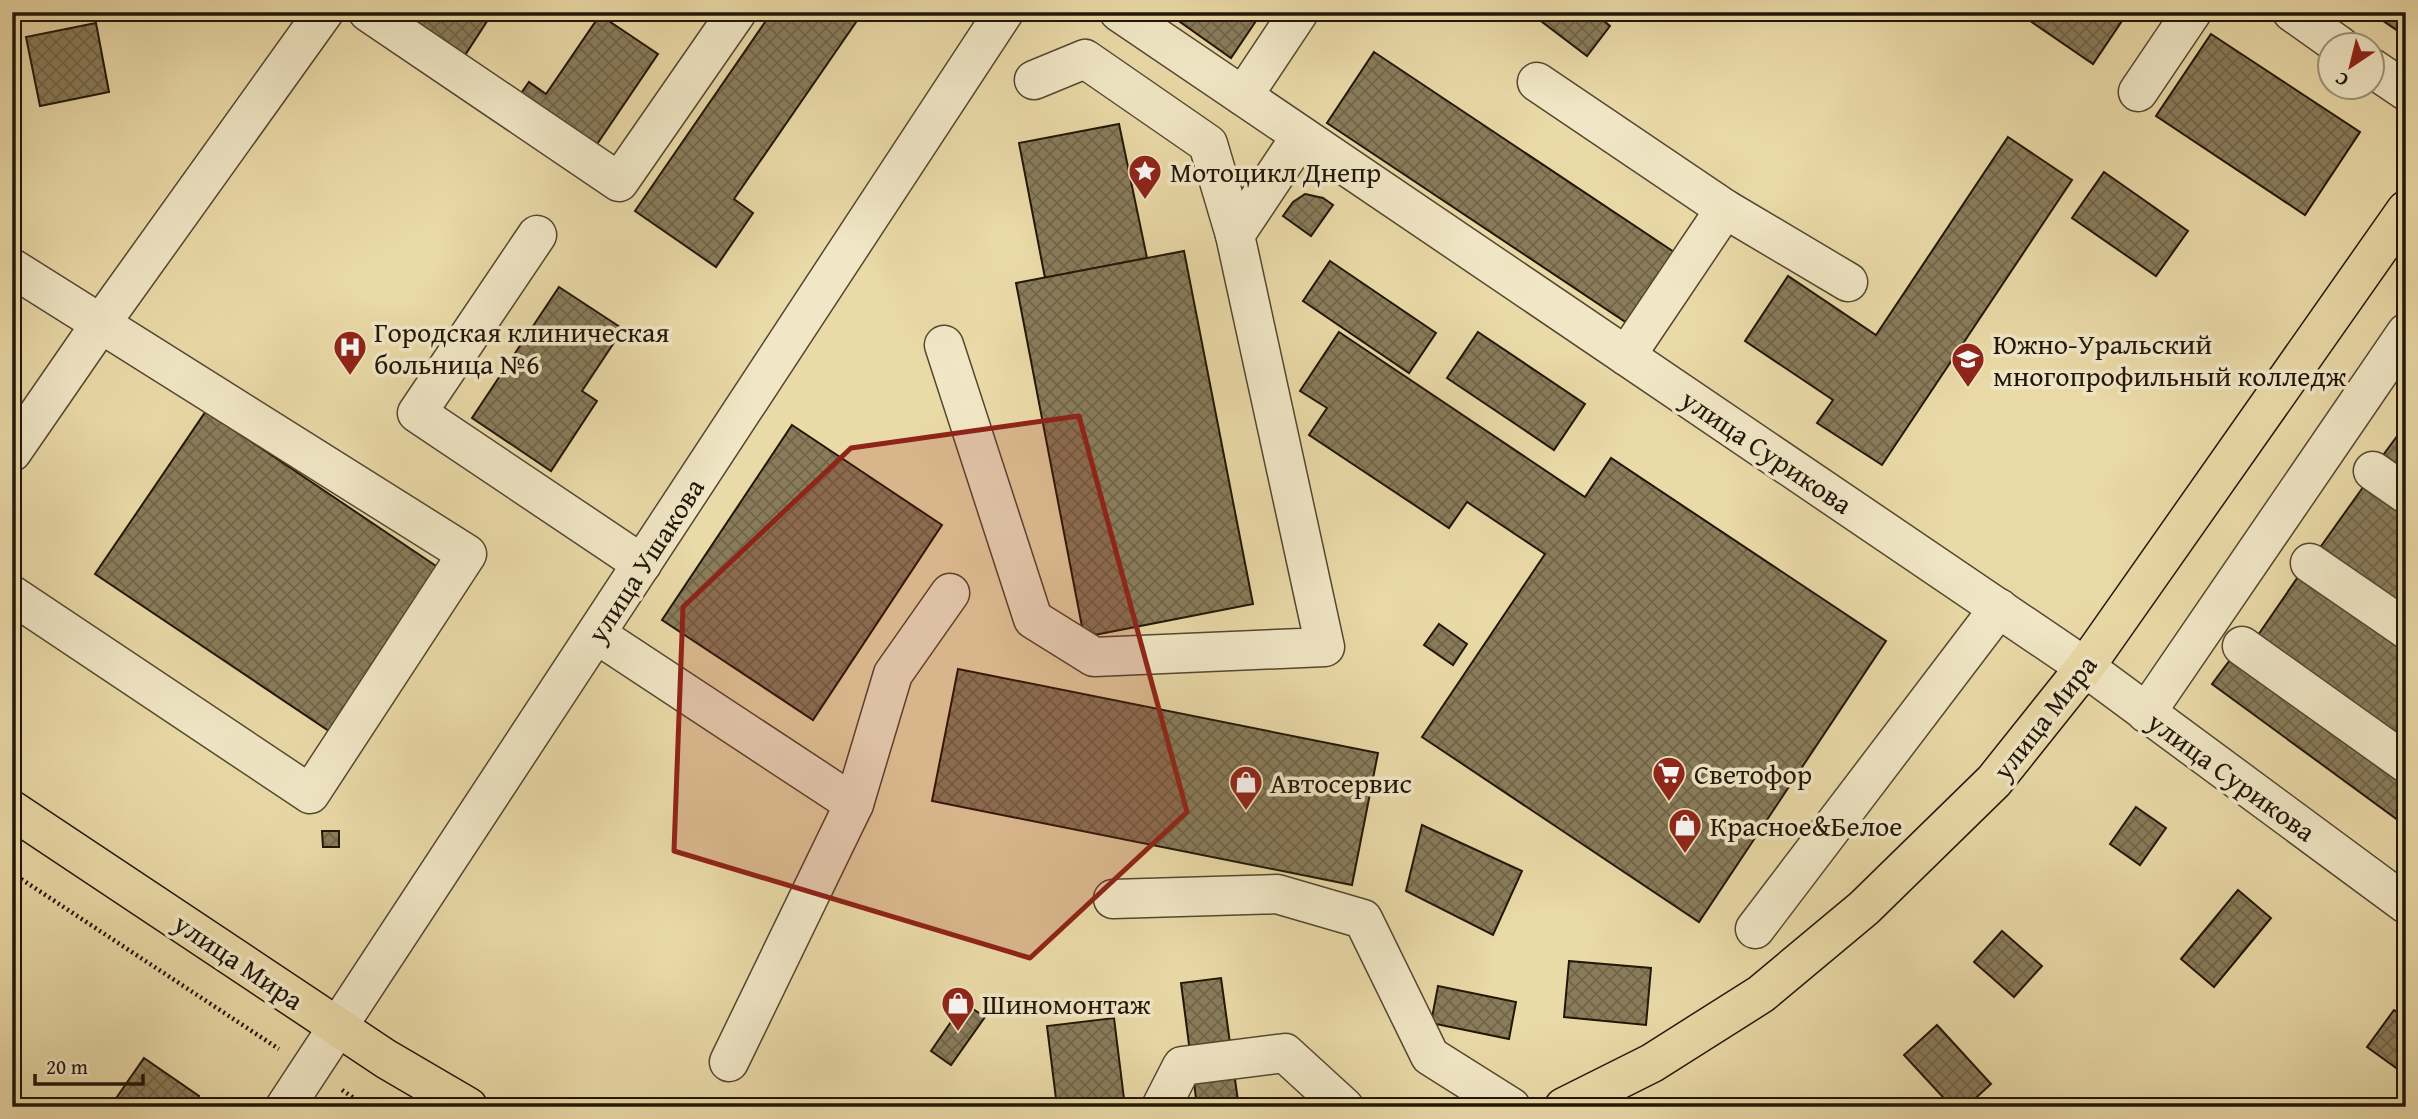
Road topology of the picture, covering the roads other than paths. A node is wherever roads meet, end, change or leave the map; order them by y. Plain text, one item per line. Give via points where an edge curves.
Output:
1 (324, 12) edge
2 (368, 12) edge
3 (737, 12) edge
4 (1004, 12) edge
5 (1119, 12) edge
6 (1299, 12) edge
7 (2192, 12) edge
8 (2292, 12) edge
9 (2320, 32) edge
10 (2386, 77) edge
11 (1034, 80) dead end
12 (1536, 82) dead end
13 (2406, 91) edge
14 (2138, 92) dead end
15 (1243, 96) junction
16 (1301, 136) junction
17 (1725, 209) junction
18 (2406, 210) edge
19 (537, 235) dead end
20 (1235, 235) junction
21 (12, 268) edge
22 (1848, 282) dead end
23 (99, 326) junction
24 (2406, 333) edge
25 (944, 345) dead end
26 (1626, 356) junction
27 (12, 452) edge
28 (2373, 471) dead end
29 (2406, 494) edge
30 (2310, 563) dead end
31 (642, 564) junction
32 (950, 593) dead end
33 (12, 595) edge
34 (1999, 608) junction
35 (2406, 629) edge
36 (596, 634) junction
37 (2242, 646) dead end
38 (2085, 667) junction
39 (2146, 713) junction
40 (2406, 763) edge
41 (854, 804) junction
42 (12, 810) edge
43 (1113, 899) dead end
44 (2406, 904) edge
45 (1755, 929) dead end
46 (340, 1028) junction
47 (729, 1062) dead end
48 (1458, 1089) edge
49 (285, 1107) edge
50 (468, 1107) edge
51 (1161, 1107) edge
52 (1344, 1107) edge
53 (1511, 1107) edge
54 (1564, 1107) edge

1 - 23 street
2 - 3 street via 619,182
4 - 31 street, улица Ушакова
5 - 15 street, улица Сурикова
6 - 15 street
7 - 14 street
8 - 9 street
10 - 13 street
11 - 20 street via 1085,58 1208,144
12 - 17 street
15 - 16 street, улица Сурикова
16 - 20 street
16 - 26 street, улица Сурикова
17 - 22 street
17 - 26 street
18 - 38 main road, улица Мира
19 - 31 street via 417,413
20 - 25 street via 1325,647 1094,657 1033,619
21 - 23 street
23 - 27 street
23 - 33 street via 467,554 310,793
24 - 39 street
26 - 34 street, улица Сурикова
28 - 29 street
30 - 35 street
31 - 36 street, улица Ушакова
32 - 41 street via 893,674
34 - 38 street, улица Сурикова
34 - 45 street
36 - 41 street
36 - 46 street, улица Ушакова
37 - 40 street
38 - 39 street, улица Сурикова
38 - 54 main road, улица Мира via 2026,744 1961,816 1813,951 1761,994 1652,1063
39 - 44 street, улица Сурикова
41 - 47 street
42 - 46 main road, улица Мира
43 - 48 street via 1277,894 1363,919 1430,1056
46 - 49 street, улица Ушакова
46 - 50 main road, улица Мира
48 - 53 street
51 - 52 street via 1182,1066 1285,1053

